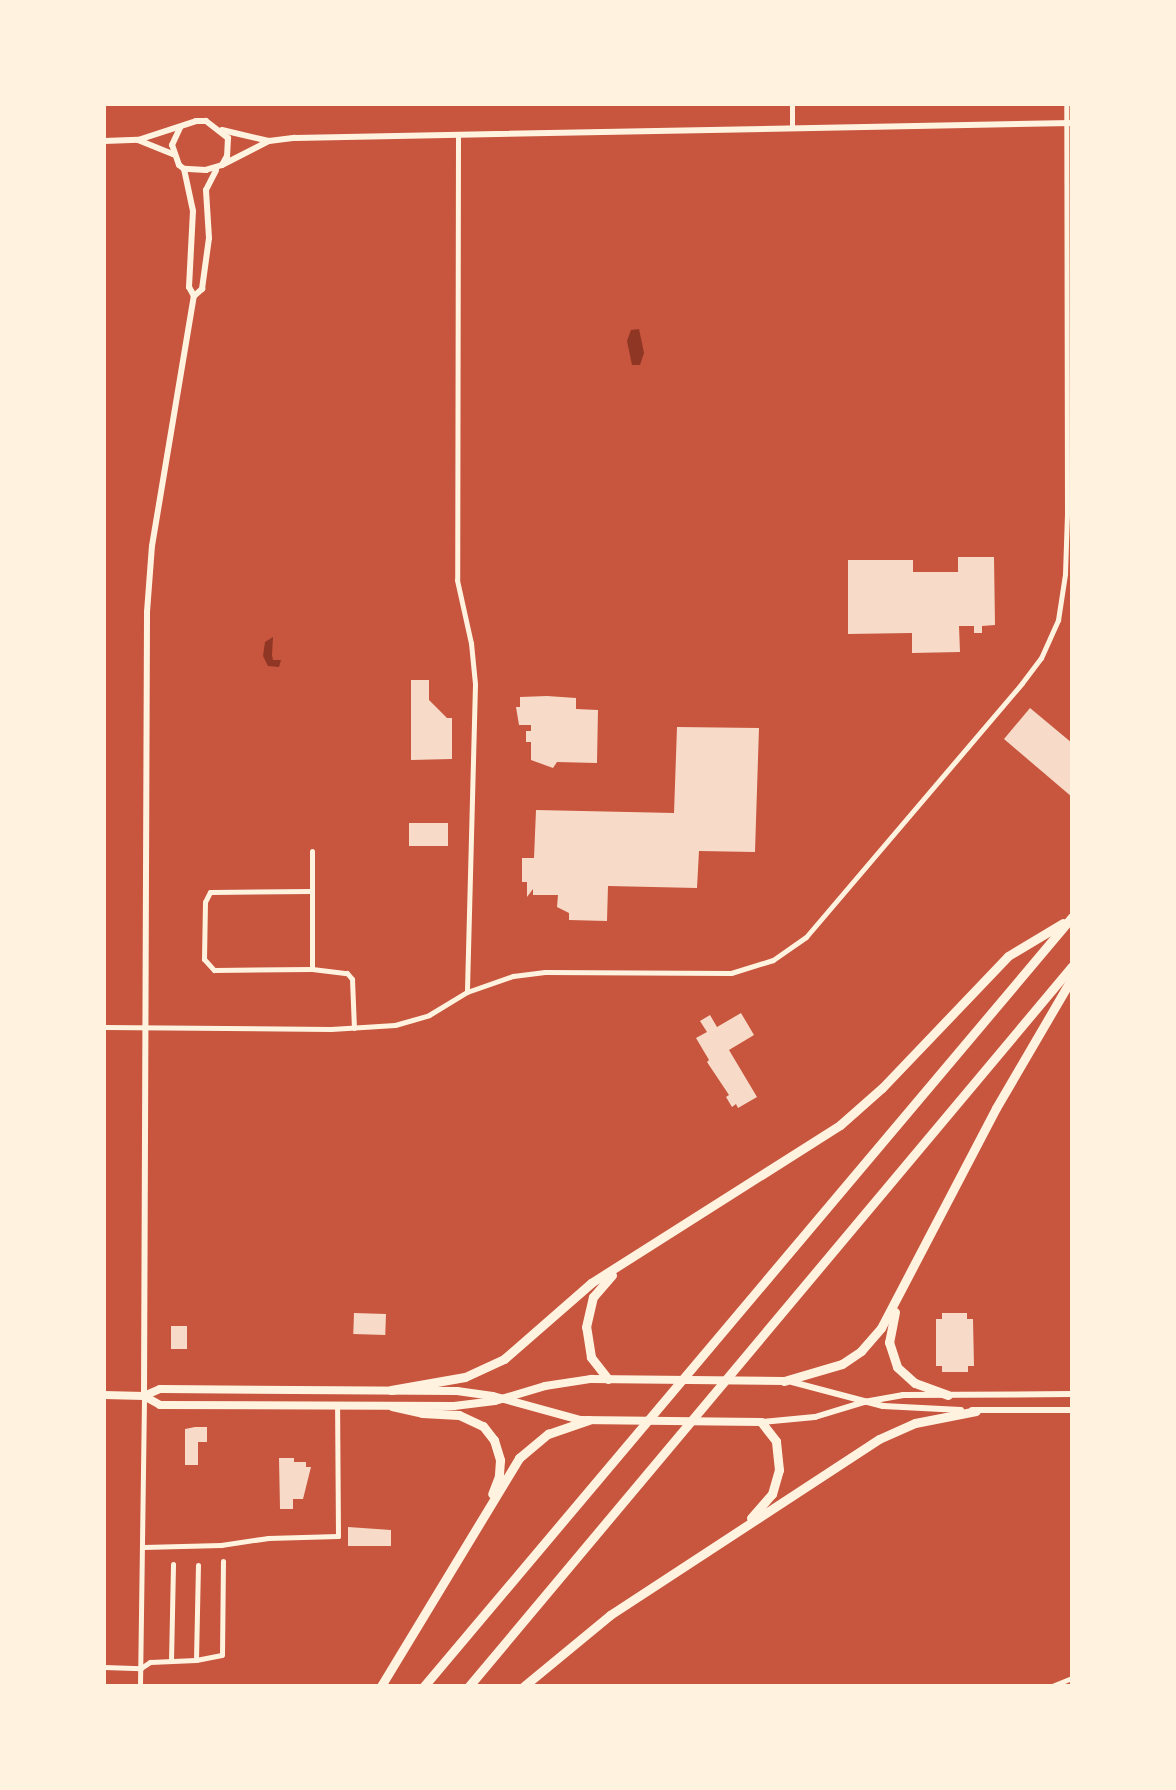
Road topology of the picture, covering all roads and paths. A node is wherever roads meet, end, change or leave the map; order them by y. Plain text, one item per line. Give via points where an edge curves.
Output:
1 (792, 104) edge
2 (1066, 104) edge
3 (1069, 123) edge
4 (792, 127) junction
5 (180, 128) junction
6 (222, 130) junction
7 (458, 134) junction
8 (138, 140) junction
9 (104, 141) edge
10 (269, 141) junction
11 (173, 154) junction
12 (219, 167) junction
13 (184, 169) junction
14 (194, 296) junction
15 (312, 851) dead end
16 (312, 891) junction
17 (1071, 918) edge
18 (1072, 966) edge
19 (312, 969) junction
20 (1072, 978) edge
21 (467, 992) junction
22 (144, 1025) junction
23 (104, 1027) edge
24 (354, 1028) junction
25 (623, 1265) junction
26 (903, 1290) junction
27 (608, 1379) junction
28 (779, 1381) junction
29 (391, 1390) junction
30 (1072, 1394) edge
31 (104, 1395) edge
32 (948, 1395) junction
33 (144, 1396) junction
34 (505, 1399) junction
35 (864, 1402) junction
36 (337, 1405) junction
37 (392, 1406) junction
38 (1072, 1410) edge
39 (976, 1411) junction
40 (589, 1420) junction
41 (761, 1422) junction
42 (483, 1514) junction
43 (739, 1528) junction
44 (143, 1547) junction
45 (223, 1561) dead end
46 (173, 1564) dead end
47 (198, 1565) dead end
48 (196, 1660) junction
49 (171, 1661) junction
50 (104, 1667) edge
51 (141, 1668) junction
52 (1072, 1678) edge
53 (140, 1686) edge
54 (381, 1686) edge
55 (424, 1686) edge
56 (469, 1686) edge
57 (524, 1686) edge
58 (1052, 1686) edge

1 - 4 street
2 - 3 street
3 - 4 street
3 - 21 street via 1065,574 1058,620 1041,658 814,930 773,960 706,976 528,973
4 - 7 street
5 - 6 street via 201,121
5 - 8 street
5 - 11 street
6 - 10 street
6 - 12 street via 229,147
7 - 10 street
7 - 21 street via 457,580 475,684
8 - 9 street
8 - 11 street
10 - 12 street
11 - 13 street
12 - 13 street
12 - 14 street via 206,191 209,238 202,289
13 - 14 street via 193,211 189,287
14 - 22 street via 150,572
15 - 16 street
16 - 19 street
16 - 19 street via 210,892 205,902 204,959 211,969
17 - 25 highway via 1008,956 840,1125
17 - 55 highway
18 - 56 highway
19 - 24 street via 350,976
20 - 26 highway via 982,1134
21 - 24 street via 411,1022
22 - 23 street
22 - 24 street
22 - 33 street
25 - 27 highway via 598,1290 587,1319 589,1353
25 - 29 highway via 591,1283 493,1366 460,1379
26 - 28 highway via 881,1328 856,1354 828,1370
26 - 32 highway via 890,1329 893,1359 909,1379
27 - 28 main road
27 - 34 main road via 563,1382
28 - 35 street via 823,1387
29 - 33 main road via 160,1389
29 - 34 main road via 461,1391
30 - 32 street
31 - 33 main road
32 - 35 street
33 - 36 main road via 160,1405
33 - 44 street
34 - 37 main road
34 - 40 main road
35 - 39 street
35 - 41 street via 815,1417
36 - 37 main road
36 - 44 street via 338,1536
37 - 42 highway via 459,1415 488,1431 500,1466
38 - 39 street
39 - 43 highway via 891,1432
40 - 41 main road
40 - 42 highway via 533,1443
41 - 43 highway via 777,1443 778,1477 766,1502
42 - 54 highway
43 - 57 highway via 610,1615
44 - 51 street
45 - 48 street via 222,1655
46 - 49 street
47 - 48 street
48 - 49 street
49 - 51 street
50 - 51 street
51 - 53 street
52 - 58 street

